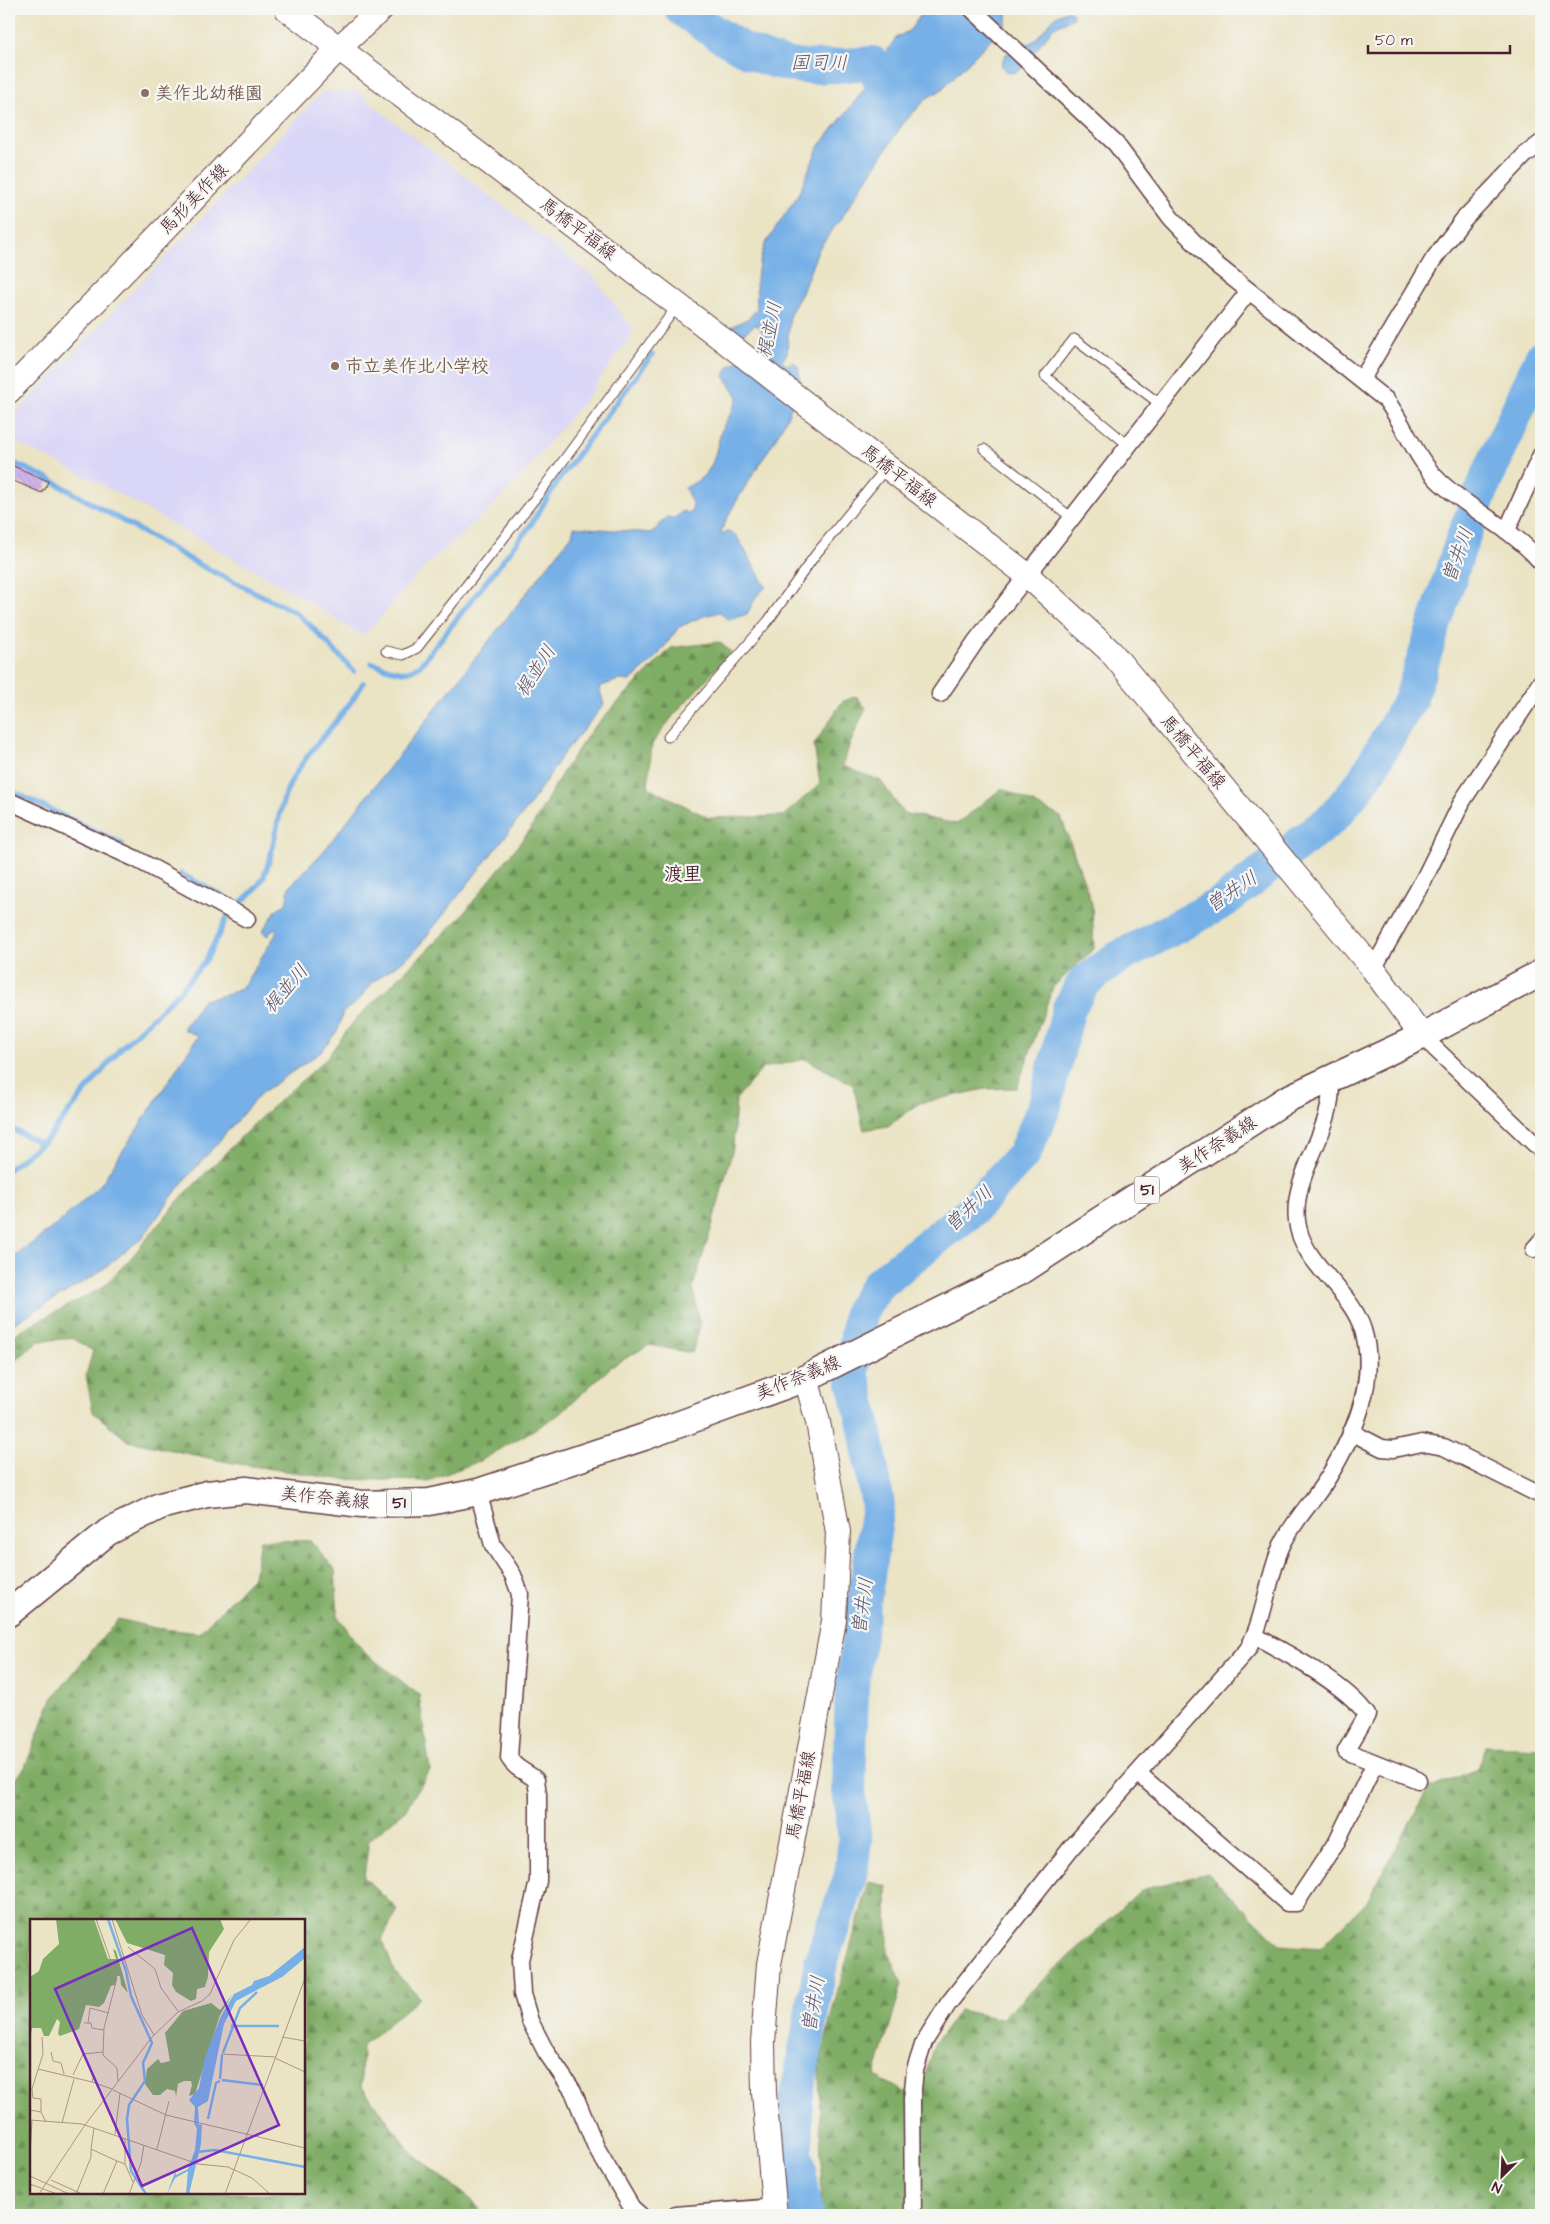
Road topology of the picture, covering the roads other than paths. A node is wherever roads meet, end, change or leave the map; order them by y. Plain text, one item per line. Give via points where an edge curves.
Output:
1 (287, 9) edge
2 (381, 9) edge
3 (972, 9) edge
4 (339, 48) junction
5 (1541, 143) edge
6 (1250, 291) junction
7 (680, 307) junction
8 (1362, 379) junction
9 (9, 392) edge
10 (1160, 404) junction
11 (1128, 445) junction
12 (984, 449) dead end
13 (1541, 455) edge
14 (884, 465) junction
15 (1072, 518) junction
16 (1502, 527) junction
17 (1541, 562) edge
18 (1027, 575) junction
19 (386, 651) dead end
20 (1541, 682) edge
21 (940, 694) dead end
22 (668, 737) dead end
23 (9, 801) edge
24 (246, 919) dead end
25 (1373, 969) junction
26 (1541, 973) edge
27 (1422, 1036) junction
28 (1330, 1079) junction
29 (1541, 1150) edge
30 (806, 1378) junction
31 (1351, 1432) junction
32 (478, 1492) junction
33 (1541, 1493) edge
34 (9, 1613) edge
35 (1255, 1636) junction
36 (1375, 1763) junction
37 (1139, 1774) junction
38 (1418, 1780) dead end
39 (775, 2211) edge
40 (640, 2215) edge
41 (676, 2215) edge
42 (913, 2215) edge

1 - 4 main road, 馬橋平福線
2 - 4 main road, 馬形美作線
3 - 6 street via 1116,144 1171,218 1214,263
4 - 7 main road, 馬橋平福線
4 - 9 main road, 馬形美作線
5 - 8 street via 1524,155 1463,220 1432,260
6 - 8 street
6 - 10 street
7 - 14 main road, 馬橋平福線
7 - 19 lane via 417,648 403,655
8 - 16 street via 1386,400 1428,469 1442,484
10 - 11 street
10 - 11 lane via 1074,339 1051,368 1045,376
11 - 15 street
12 - 15 lane
13 - 16 street
14 - 18 main road, 馬橋平福線
14 - 22 lane via 768,621
15 - 18 street
16 - 17 street via 1529,547
18 - 21 street
18 - 25 main road, 馬橋平福線 via 1111,652
20 - 25 street via 1463,800 1424,879
23 - 24 street via 136,859
25 - 27 main road, 馬橋平福線
26 - 27 main road, 美作奈義線 / 51
27 - 28 main road, 美作奈義線 / 51
27 - 29 street
28 - 30 main road, 美作奈義線 / 51 via 1287,1100 1023,1270
28 - 31 street via 1332,1094 1327,1116 1299,1193 1297,1219 1300,1239 1346,1299 1362,1329 1368,1371 1363,1405
30 - 32 main road, 美作奈義線 / 51 via 644,1437
30 - 39 main road, 馬橋平福線 via 818,1422 838,1532 834,1621 769,1964 763,2042 764,2093
31 - 33 street via 1388,1448 1422,1443 1444,1447
31 - 35 street via 1329,1477 1294,1521 1281,1547
32 - 34 main road, 美作奈義線 / 51 via 429,1502 362,1504 246,1490 207,1494 169,1504 108,1532
32 - 40 street via 493,1546 513,1575 520,1594 508,1758 514,1768 536,1780 538,1794 538,1881 520,1960 522,1994 530,2021 546,2052 573,2091 596,2147 632,2208
35 - 36 street via 1296,1658 1360,1704 1368,1715 1346,1752
35 - 37 street via 1224,1679
36 - 37 street via 1337,1840 1296,1903 1286,1903
36 - 38 street
37 - 42 street via 1071,1848 948,2004 924,2042 915,2070 912,2100
39 - 41 street

